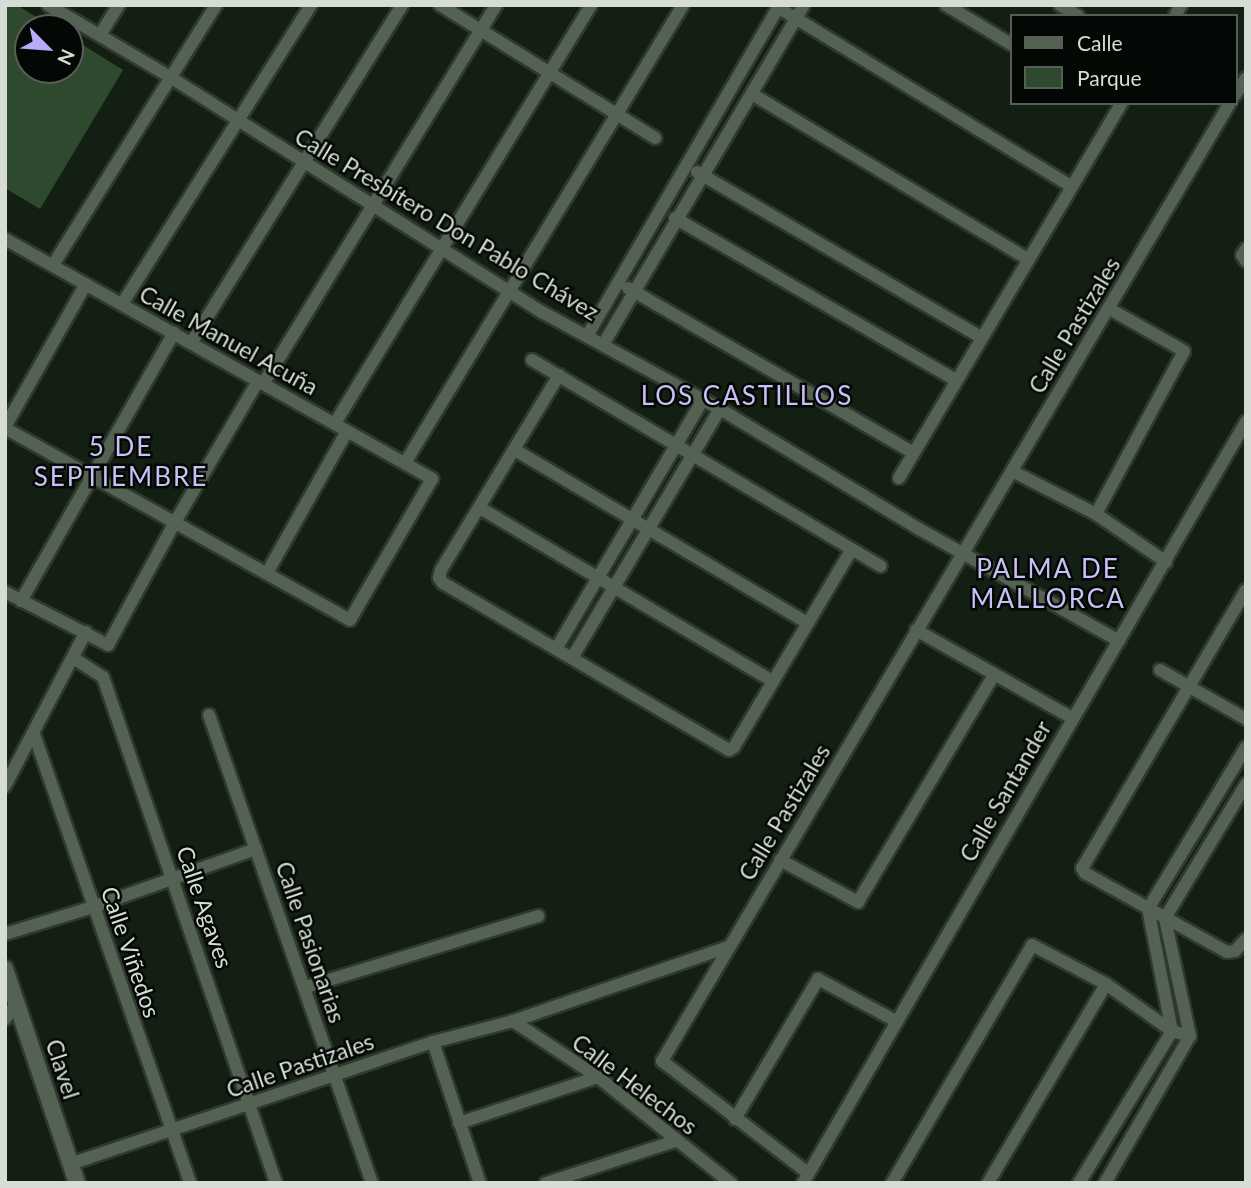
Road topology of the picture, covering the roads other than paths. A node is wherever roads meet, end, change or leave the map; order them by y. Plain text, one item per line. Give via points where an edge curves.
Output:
1 (48, 5) edge
2 (118, 5) edge
3 (216, 5) edge
4 (311, 5) edge
5 (402, 5) edge
6 (440, 5) edge
7 (496, 5) edge
8 (591, 5) edge
9 (683, 5) edge
10 (804, 5) edge
11 (946, 5) edge
12 (779, 7) edge
13 (796, 19) junction
14 (481, 30) junction
15 (100, 35) junction
16 (1010, 43) edge
17 (550, 74) junction
18 (170, 77) junction
19 (752, 93) junction
20 (1118, 105) edge
21 (1229, 105) edge
22 (615, 113) junction
23 (239, 121) junction
24 (655, 138) dead end
25 (304, 162) junction
26 (688, 164) junction
27 (702, 176) junction
28 (1072, 187) junction
29 (373, 205) junction
30 (676, 218) junction
31 (5, 239) edge
32 (1246, 248) edge
33 (444, 250) junction
34 (1028, 259) junction
35 (1246, 261) edge
36 (53, 265) junction
37 (619, 282) junction
38 (86, 284) junction
39 (508, 290) junction
40 (633, 292) junction
41 (122, 304) junction
42 (1108, 308) junction
43 (174, 333) junction
44 (587, 336) junction
45 (981, 337) junction
46 (191, 343) junction
47 (604, 343) junction
48 (532, 360) dead end
49 (559, 375) junction
50 (956, 380) junction
51 (261, 382) junction
52 (703, 399) junction
53 (720, 409) junction
54 (1246, 422) edge
55 (335, 423) junction
56 (5, 428) edge
57 (348, 431) junction
58 (675, 446) junction
59 (515, 450) junction
60 (912, 452) junction
61 (691, 456) junction
62 (405, 463) junction
63 (1012, 471) junction
64 (92, 476) junction
65 (899, 478) dead end
66 (480, 508) junction
67 (1096, 514) junction
68 (632, 519) junction
69 (174, 522) junction
70 (648, 528) junction
71 (852, 549) junction
72 (962, 553) junction
73 (1166, 562) junction
74 (881, 566) dead end
75 (267, 573) junction
76 (597, 578) junction
77 (613, 587) junction
78 (1246, 590) edge
79 (5, 592) edge
80 (21, 601) junction
81 (808, 623) junction
82 (916, 630) junction
83 (86, 632) junction
84 (1119, 640) junction
85 (556, 649) junction
86 (572, 658) junction
87 (75, 659) junction
88 (1160, 670) dead end
89 (994, 675) junction
90 (773, 681) junction
91 (1189, 687) junction
92 (209, 715) dead end
93 (1072, 718) junction
94 (1246, 719) edge
95 (34, 734) junction
96 (1246, 747) edge
97 (1246, 784) edge
98 (5, 786) edge
99 (256, 849) junction
100 (780, 860) junction
101 (173, 878) junction
102 (93, 907) junction
103 (1148, 909) junction
104 (538, 916) dead end
105 (1165, 918) junction
106 (5, 934) edge
107 (1246, 939) edge
108 (728, 947) junction
109 (5, 969) edge
110 (1106, 984) junction
111 (306, 988) junction
112 (17, 1003) junction
113 (5, 1019) edge
114 (513, 1021) junction
115 (896, 1021) junction
116 (1172, 1031) junction
117 (1190, 1036) junction
118 (433, 1042) junction
119 (334, 1074) junction
120 (598, 1077) junction
121 (249, 1105) junction
122 (735, 1119) junction
123 (459, 1123) junction
124 (172, 1130) junction
125 (675, 1141) junction
126 (70, 1164) junction
127 (806, 1178) edge
128 (77, 1183) edge
129 (190, 1183) edge
130 (276, 1183) edge
131 (372, 1183) edge
132 (480, 1183) edge
133 (546, 1183) edge
134 (731, 1183) edge
135 (892, 1183) edge
136 (988, 1183) edge
137 (1079, 1183) edge
138 (1105, 1183) edge

1 - 15 street, Calle Presbítero Don Pablo Chávez
2 - 15 street
3 - 18 street
4 - 23 street
5 - 25 street
6 - 14 street
7 - 14 street
8 - 17 street
9 - 22 street
10 - 13 street
11 - 16 street
12 - 13 street
12 - 26 street
13 - 19 street
13 - 28 street
14 - 17 street
14 - 29 street
15 - 18 street, Calle Presbítero Don Pablo Chávez
17 - 22 street
17 - 33 street
18 - 23 street, Calle Presbítero Don Pablo Chávez
18 - 36 street
19 - 27 street
19 - 34 street
20 - 28 street
21 - 42 street, Calle Pastizales
22 - 24 street
22 - 39 street
23 - 25 street, Calle Presbítero Don Pablo Chávez
23 - 41 street
25 - 29 street, Calle Presbítero Don Pablo Chávez
25 - 46 street
26 - 27 street
26 - 37 street
27 - 30 street
27 - 45 street
28 - 34 street
29 - 33 street, Calle Presbítero Don Pablo Chávez
29 - 51 street
30 - 40 street
30 - 50 street
31 - 36 street, Calle Manuel Acuña
32 - 35 street via 1242,255
33 - 39 street, Calle Presbítero Don Pablo Chávez
33 - 55 street
34 - 45 street
36 - 38 street, Calle Manuel Acuña
37 - 40 street
37 - 44 street
38 - 41 street, Calle Manuel Acuña
38 - 56 street
39 - 44 street, Calle Presbítero Don Pablo Chávez
39 - 62 street
40 - 47 street
40 - 60 street
41 - 43 street, Calle Manuel Acuña
42 - 63 street, Calle Pastizales
42 - 67 street via 1184,351
43 - 46 street, Calle Manuel Acuña
43 - 64 street
44 - 47 street, Calle Presbítero Don Pablo Chávez
45 - 50 street
46 - 51 street, Calle Manuel Acuña
47 - 52 street, Calle Presbítero Don Pablo Chávez
48 - 49 street
49 - 58 street
49 - 59 street
50 - 60 street
51 - 55 street, Calle Manuel Acuña
51 - 69 street
52 - 53 street, Calle Presbítero Don Pablo Chávez
52 - 58 street
53 - 61 street
53 - 72 street, Calle Presbítero Don Pablo Chávez
54 - 73 street, Calle Santander
55 - 57 street, Calle Manuel Acuña
56 - 64 street
57 - 62 street, Calle Manuel Acuña
57 - 75 street
58 - 61 street
58 - 68 street
59 - 66 street
59 - 68 street
60 - 65 street
61 - 70 street
61 - 71 street
62 - 75 street, Calle Manuel Acuña via 432,479 351,620
63 - 67 street
63 - 72 street, Calle Pastizales
64 - 69 street
64 - 80 street
66 - 76 street
66 - 85 street via 439,578
67 - 73 street
68 - 70 street
68 - 76 street
69 - 75 street
69 - 83 street via 108,645
70 - 77 street
70 - 81 street
71 - 74 street
71 - 81 street
72 - 82 street, Calle Pastizales
72 - 84 street, Calle Presbítero Don Pablo Chávez
73 - 84 street, Calle Santander
76 - 77 street
76 - 85 street
77 - 86 street
77 - 90 street
78 - 91 street
79 - 80 street
80 - 83 street
81 - 90 street
82 - 89 street
82 - 100 street, Calle Pastizales
83 - 87 street
84 - 93 street, Calle Santander
85 - 86 street
86 - 90 street via 729,750
87 - 95 street
87 - 101 street, Calle Agaves via 103,677
88 - 91 street
89 - 93 street
89 - 100 street via 858,902
91 - 94 street
91 - 103 street via 1082,868
92 - 99 street, Calle Pasionarias
93 - 115 street, Calle Santander
95 - 98 street
95 - 102 street, Calle Viñedos
96 - 103 street
97 - 105 street
99 - 101 street
99 - 111 street, Calle Pasionarias
100 - 108 street, Calle Pastizales
101 - 102 street
101 - 121 street, Calle Agaves
102 - 106 street
102 - 124 street, Calle Viñedos
103 - 105 street
103 - 116 street
104 - 111 street
105 - 107 street via 1227,952 1236,951
105 - 117 street
108 - 114 street, Calle Pastizales
108 - 122 street via 662,1061
109 - 112 street, Clavel
110 - 116 street
110 - 135 street via 1032,945
110 - 136 street
111 - 119 street, Calle Pasionarias
112 - 113 street
112 - 126 street, Clavel
114 - 118 street, Calle Pastizales
114 - 120 street, Calle Helechos
115 - 122 street via 818,979
115 - 127 street, Calle Santander
116 - 117 street
116 - 137 street
117 - 138 street
118 - 119 street, Calle Pastizales
118 - 123 street
119 - 121 street, Calle Pastizales
119 - 131 street, Calle Pasionarias
120 - 123 street
120 - 125 street, Calle Helechos
121 - 124 street, Calle Pastizales
121 - 130 street, Calle Agaves
122 - 127 street
123 - 132 street
124 - 126 street, Calle Pastizales
124 - 129 street, Calle Viñedos
125 - 133 street
125 - 134 street, Calle Helechos
126 - 128 street, Clavel

